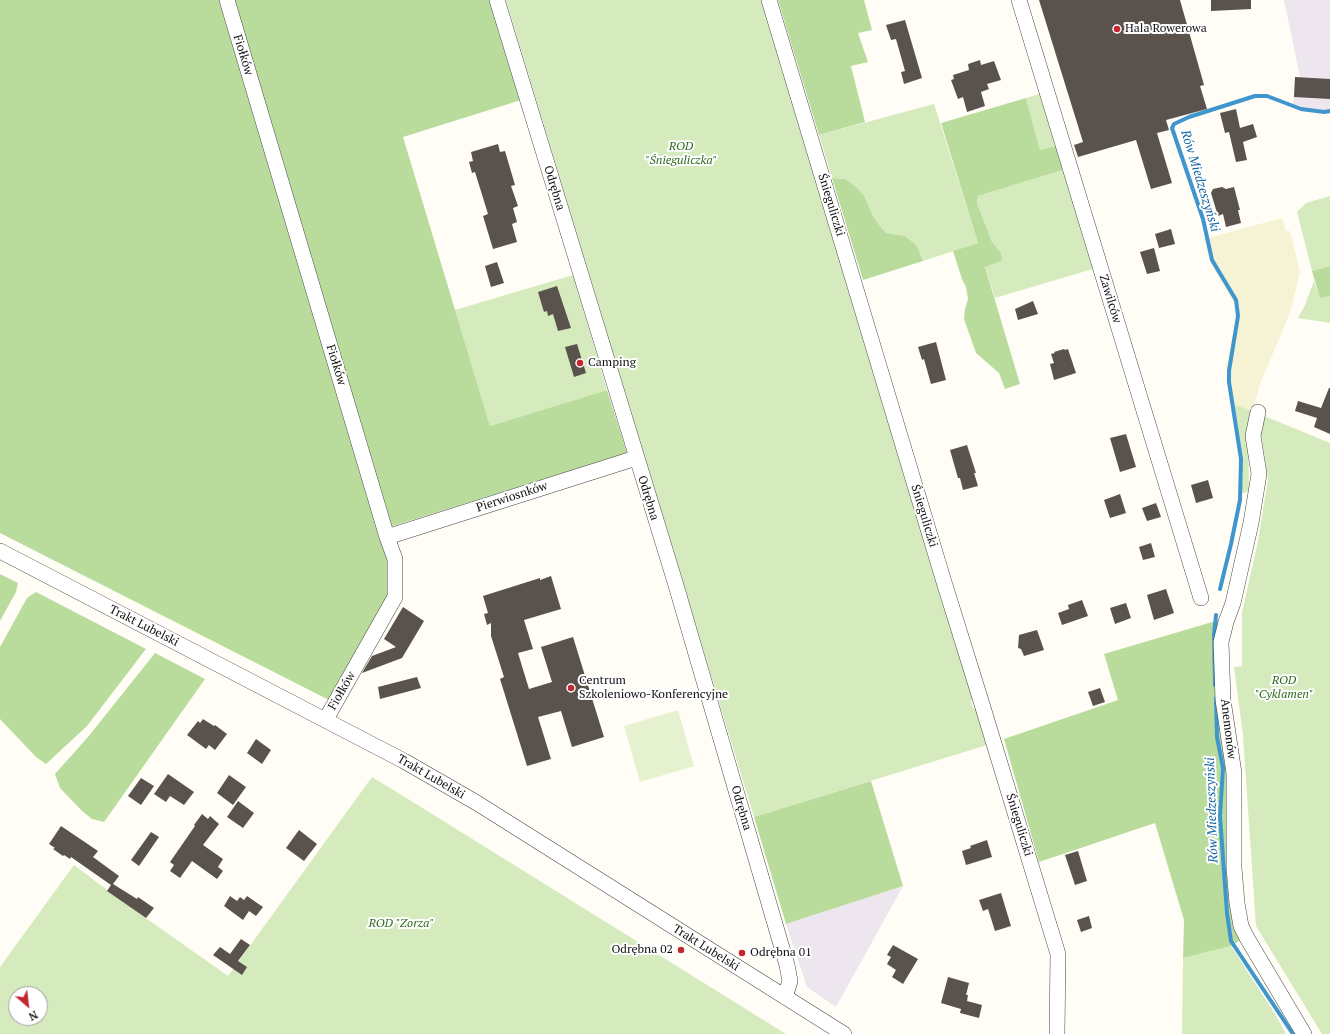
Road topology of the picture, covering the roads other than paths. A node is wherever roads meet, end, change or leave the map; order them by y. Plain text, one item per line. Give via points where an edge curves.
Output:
1 (227, 0) edge
2 (497, 0) edge
3 (769, 0) edge
4 (1019, 0) edge
5 (1258, 412) dead end
6 (636, 458) junction
7 (387, 537) junction
8 (0, 551) edge
9 (1201, 598) dead end
10 (326, 719) junction
11 (785, 997) junction
12 (844, 1034) edge
13 (1057, 1034) edge
14 (1304, 1034) edge

1 - 7 street, Fiołków
2 - 6 street, Odrębna
3 - 13 street, Śnieguliczki via 1058,954
4 - 9 street, Zawilców
5 - 14 street, Anemonów via 1253,436 1259,474 1252,523 1221,642 1223,700 1234,773 1234,868 1241,926
6 - 7 street, Pierwiosnków
6 - 11 street, Odrębna via 787,964 790,981
7 - 10 street, Fiołków via 396,560 395,597
8 - 10 street, Trakt Lubelski
10 - 11 street, Trakt Lubelski via 471,800
11 - 12 street, Trakt Lubelski

